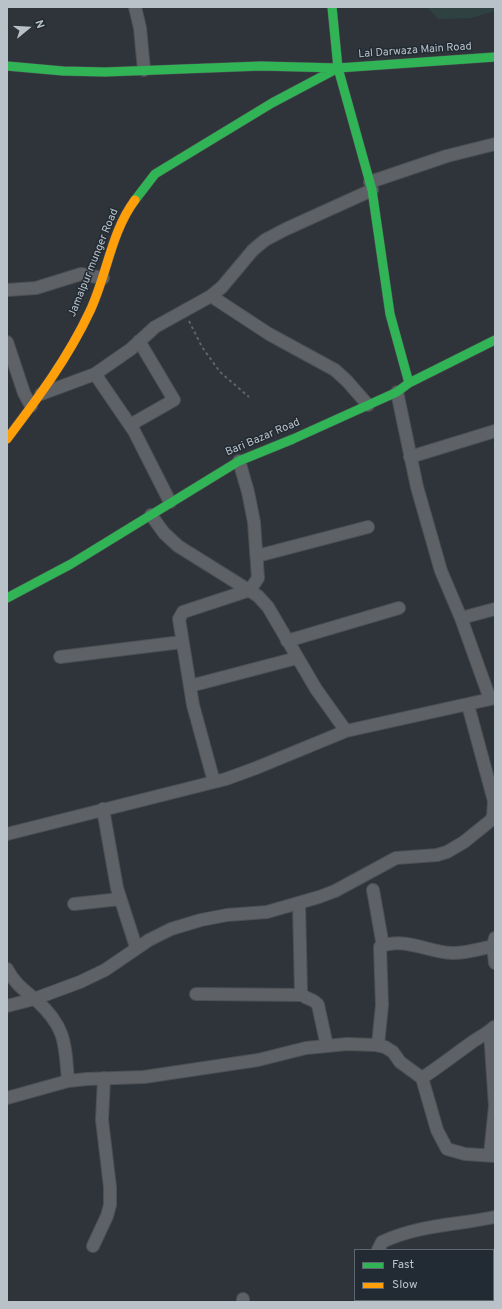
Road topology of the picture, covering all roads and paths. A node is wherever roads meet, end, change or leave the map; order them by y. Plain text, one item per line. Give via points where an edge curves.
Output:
1 (135, 7) edge
2 (332, 7) edge
3 (495, 57) edge
4 (7, 66) edge
5 (338, 68) junction
6 (144, 70) junction
7 (495, 144) edge
8 (371, 186) junction
9 (103, 278) junction
10 (7, 290) edge
11 (211, 296) junction
12 (184, 310) junction
13 (495, 340) edge
14 (139, 341) junction
15 (7, 342) edge
16 (95, 374) junction
17 (409, 383) junction
18 (397, 392) junction
19 (41, 394) junction
20 (249, 397) dead end
21 (368, 405) junction
22 (31, 406) junction
23 (130, 424) junction
24 (495, 431) edge
25 (7, 439) edge
26 (410, 456) junction
27 (239, 460) junction
28 (170, 502) junction
29 (150, 516) junction
30 (368, 527) dead end
31 (257, 556) junction
32 (250, 590) junction
33 (7, 598) edge
34 (399, 608) dead end
35 (495, 609) edge
36 (461, 618) junction
37 (287, 641) junction
38 (182, 642) junction
39 (60, 657) dead end
40 (297, 658) junction
41 (190, 686) junction
42 (492, 699) edge
43 (468, 705) junction
44 (346, 731) junction
45 (214, 782) junction
46 (103, 808) junction
47 (489, 825) edge
48 (7, 834) edge
49 (373, 890) dead end
50 (120, 898) junction
51 (299, 903) junction
52 (74, 904) dead end
53 (494, 942) edge
54 (384, 946) junction
55 (136, 947) junction
56 (495, 963) edge
57 (7, 969) edge
58 (196, 994) dead end
59 (302, 995) junction
60 (34, 999) junction
61 (7, 1006) edge
62 (492, 1028) edge
63 (378, 1045) junction
64 (327, 1046) junction
65 (104, 1078) junction
66 (422, 1078) junction
67 (68, 1081) junction
68 (7, 1098) edge
69 (493, 1156) edge
70 (495, 1217) edge
71 (93, 1246) dead end
72 (378, 1249) edge

1 - 6 street
2 - 5 street
3 - 5 street, Lal Darwaza Main Road
4 - 6 street, Lal Darwaza Main Road via 63,71
5 - 6 street, Lal Darwaza Main Road via 261,66
5 - 8 street
5 - 9 street, Jamalpur munger Road via 272,103 154,174 127,211 112,246
7 - 8 street via 447,156
8 - 11 street via 265,240
8 - 17 street via 390,314
9 - 10 street via 81,274 36,288
9 - 19 street, Jamalpur munger Road via 90,311 56,374
11 - 12 street
11 - 21 street via 269,334 335,370
12 - 14 street via 155,327
12 - 20 path via 202,347 220,372
13 - 17 street, Bari Bazar Road
14 - 16 street
14 - 23 street via 174,400
15 - 22 street
16 - 19 street
16 - 23 street
17 - 18 street, Bari Bazar Road
18 - 21 street, Bari Bazar Road
18 - 26 street
19 - 22 street, Jamalpur munger Road
21 - 27 street, Bari Bazar Road
22 - 25 street, Jamalpur munger Road
23 - 28 street
24 - 26 street
26 - 36 street via 441,571
27 - 28 street, Bari Bazar Road
27 - 31 street via 252,505
28 - 29 street, Bari Bazar Road
29 - 32 street via 178,546
29 - 33 street, Bari Bazar Road via 71,564
30 - 31 street
31 - 32 street via 258,578
32 - 37 street via 268,607
32 - 38 street via 180,614
34 - 37 street
35 - 36 street
36 - 42 street
37 - 40 street
38 - 39 street
38 - 41 street
40 - 41 street
40 - 44 street
41 - 45 street
42 - 43 street
43 - 44 street
43 - 47 street via 494,801 493,817
44 - 45 street via 256,768
45 - 46 street
46 - 48 street
46 - 50 street
47 - 51 street via 447,852 437,856 396,858 334,891
49 - 54 street
50 - 52 street
50 - 55 street
51 - 55 street via 267,912 200,920 172,929
51 - 59 street
53 - 54 street via 453,953 400,944
53 - 56 street
54 - 63 street via 379,949 382,1005
55 - 60 street via 105,970
57 - 60 street via 12,979
58 - 59 street
59 - 64 street via 318,1005
60 - 61 street
60 - 67 street via 51,1015 64,1037
62 - 66 street
62 - 69 street
63 - 64 street
63 - 66 street via 393,1052 400,1062
64 - 65 street via 306,1048 258,1060 144,1077
65 - 67 street
65 - 71 street via 102,1120 110,1205 108,1216
66 - 69 street via 437,1130 447,1149 465,1154
67 - 68 street
70 - 72 street via 416,1230 382,1242

